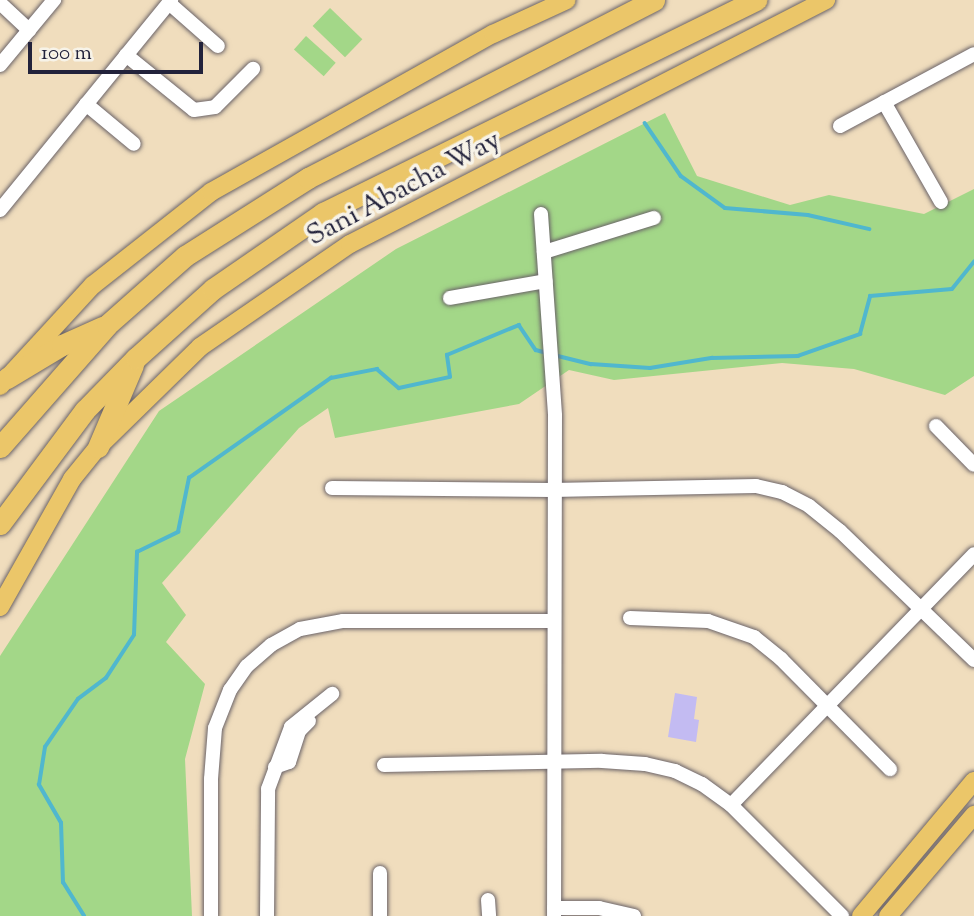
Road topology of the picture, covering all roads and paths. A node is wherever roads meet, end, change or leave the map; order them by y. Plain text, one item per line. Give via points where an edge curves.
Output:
1 (54, 0) edge
2 (567, 0) edge
3 (654, 0) edge
4 (756, 0) edge
5 (826, 0) edge
6 (170, 2) edge
7 (0, 4) edge
8 (29, 30) junction
9 (218, 46) dead end
10 (974, 54) edge
11 (127, 55) junction
12 (0, 65) edge
13 (253, 69) dead end
14 (884, 102) junction
15 (86, 104) junction
16 (840, 126) dead end
17 (134, 144) dead end
18 (941, 202) dead end
19 (0, 210) edge
20 (541, 214) dead end
21 (654, 218) dead end
22 (544, 252) junction
23 (546, 281) junction
24 (450, 298) dead end
25 (107, 325) junction
26 (136, 358) junction
27 (4, 382) edge
28 (936, 426) dead end
29 (0, 447) edge
30 (98, 447) junction
31 (974, 465) edge
32 (331, 488) dead end
33 (552, 490) junction
34 (0, 524) edge
35 (974, 554) edge
36 (0, 607) edge
37 (922, 608) junction
38 (629, 618) dead end
39 (553, 621) junction
40 (974, 660) edge
41 (332, 694) dead end
42 (827, 706) junction
43 (316, 715) dead end
44 (554, 763) junction
45 (384, 765) dead end
46 (275, 767) junction
47 (890, 769) dead end
48 (974, 781) edge
49 (730, 805) junction
50 (974, 815) edge
51 (380, 873) dead end
52 (488, 901) dead end
53 (554, 912) edge
54 (211, 916) edge
55 (267, 916) edge
56 (380, 916) edge
57 (489, 916) edge
58 (634, 916) edge
59 (842, 916) edge
60 (862, 916) edge
61 (888, 916) edge

1 - 8 street
2 - 27 main road via 493,34 211,192 93,285
3 - 25 highway, Sani Abacha Way via 308,178 185,256
4 - 26 highway, Sani Abacha Way via 323,213 214,289
5 - 30 main road, Sani Abacha Way via 350,244 200,347
6 - 9 street
6 - 11 street
7 - 8 street
8 - 12 street
10 - 14 street
11 - 13 street via 194,110 215,107
11 - 15 street
14 - 16 street
14 - 18 street
15 - 17 street
15 - 19 street
20 - 22 street
21 - 22 street
22 - 23 street
23 - 24 street
23 - 33 street via 555,416
25 - 27 highway via 62,345
25 - 29 highway, Sani Abacha Way
26 - 30 highway
26 - 34 highway, Sani Abacha Way via 85,410
28 - 31 street
30 - 36 main road, Sani Abacha Way via 72,479
32 - 33 street
33 - 37 street via 756,486 782,492 809,506
33 - 39 street
35 - 37 street
37 - 40 street
37 - 42 street
38 - 42 street via 708,621 732,627 754,637 781,659
39 - 44 street
39 - 54 street via 343,621 300,629 271,645 247,666 230,690 215,727
41 - 46 street via 291,727
42 - 47 street
42 - 49 street
43 - 46 street via 299,731 289,762
44 - 45 street
44 - 49 street via 645,764 675,771
44 - 53 street
46 - 55 street via 268,789
48 - 60 main road
49 - 59 street
50 - 61 main road
51 - 56 street
52 - 57 street
53 - 58 street via 598,908

